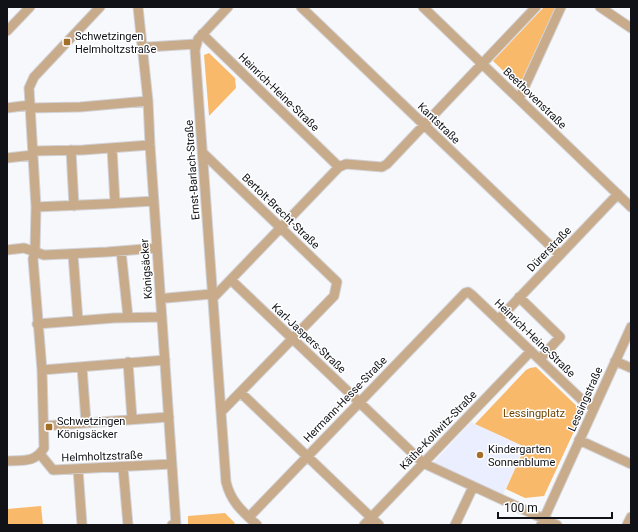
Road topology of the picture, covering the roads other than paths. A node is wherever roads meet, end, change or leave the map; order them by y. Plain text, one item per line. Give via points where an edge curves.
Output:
1 (30, 7) edge
2 (100, 7) edge
3 (138, 7) edge
4 (228, 7) edge
5 (301, 7) edge
6 (423, 7) edge
7 (536, 7) edge
8 (561, 7) edge
9 (600, 7) edge
10 (631, 28) edge
11 (7, 31) edge
12 (202, 34) junction
13 (196, 44) junction
14 (148, 47) dead end
15 (482, 64) junction
16 (519, 99) junction
17 (148, 101) junction
18 (30, 107) junction
19 (7, 108) edge
20 (424, 125) junction
21 (150, 145) junction
22 (112, 148) junction
23 (70, 150) junction
24 (33, 153) junction
25 (203, 153) junction
26 (7, 158) edge
27 (339, 167) junction
28 (618, 194) junction
29 (154, 201) junction
30 (115, 203) junction
31 (74, 206) junction
32 (36, 207) junction
33 (631, 207) edge
34 (281, 228) junction
35 (157, 248) junction
36 (7, 250) edge
37 (121, 251) junction
38 (35, 252) junction
39 (73, 254) junction
40 (560, 255) junction
41 (231, 280) junction
42 (213, 296) junction
43 (459, 297) joint
44 (519, 297) junction
45 (167, 298) dead end
46 (162, 316) junction
47 (128, 317) junction
48 (498, 320) junction
49 (78, 321) junction
50 (38, 324) junction
51 (631, 327) edge
52 (294, 339) junction
53 (530, 351) junction
54 (165, 360) junction
55 (540, 360) junction
56 (616, 361) junction
57 (128, 362) junction
58 (82, 367) junction
59 (631, 368) edge
60 (42, 370) junction
61 (241, 393) junction
62 (360, 402) junction
63 (594, 408) junction
64 (221, 412) junction
65 (169, 417) junction
66 (132, 419) junction
67 (86, 422) junction
68 (44, 426) junction
69 (579, 440) junction
70 (40, 454) junction
71 (306, 456) junction
72 (7, 461) edge
73 (423, 463) junction
74 (172, 464) junction
75 (631, 464) edge
76 (123, 467) junction
77 (78, 469) junction
78 (473, 487) junction
79 (249, 517) junction
80 (631, 517) edge
81 (371, 518) junction
82 (543, 522) edge
83 (82, 525) edge
84 (128, 525) edge
85 (172, 525) edge
86 (257, 525) edge
87 (364, 525) edge
88 (379, 525) edge
89 (455, 525) edge
90 (557, 525) edge
91 (627, 525) edge

1 - 11 street
2 - 18 street via 34,77 29,88
3 - 17 street, Königsäcker
4 - 12 street
5 - 20 street, Kantstraße
6 - 15 street, Beethovenstraße
7 - 15 street
8 - 16 street
9 - 10 street
12 - 13 street
12 - 27 street, Heinrich-Heine-Straße
13 - 14 street
13 - 25 street, Ernst-Barlach-Straße
15 - 16 street, Beethovenstraße
15 - 20 street
16 - 28 street, Beethovenstraße
17 - 18 street via 80,107
17 - 21 street, Königsäcker
18 - 19 street
18 - 24 street
20 - 27 street via 384,166 346,164
20 - 40 street, Kantstraße
21 - 22 street
21 - 29 street, Königsäcker
22 - 23 street
22 - 30 street
23 - 24 street
23 - 31 street
24 - 26 street
24 - 32 street
25 - 34 street, Bertolt-Brecht-Straße
25 - 42 street, Ernst-Barlach-Straße
27 - 34 street
28 - 33 street, Beethovenstraße
28 - 40 street, Dürerstraße
29 - 30 street
29 - 35 street, Königsäcker
30 - 31 street
31 - 32 street
32 - 38 street
34 - 41 street
34 - 52 street, Bertolt-Brecht-Straße via 336,282 334,296
35 - 37 street
35 - 46 street, Königsäcker
36 - 38 street via 24,248
37 - 39 street
37 - 47 street, Königsäcker
38 - 39 street via 44,255
38 - 50 street via 33,259
39 - 49 street
40 - 44 street, Dürerstraße
41 - 42 street
41 - 52 street, Karl-Jaspers-Straße
42 - 45 street
42 - 64 street, Ernst-Barlach-Straße
43 - 48 street, Heinrich-Heine-Straße via 465,293 470,294
43 - 62 street, Hermann-Hesse-Straße
44 - 48 street, Dürerstraße
44 - 55 street via 560,337
46 - 47 street
46 - 54 street, Königsäcker
47 - 49 street
48 - 53 street, Heinrich-Heine-Straße
49 - 50 street
50 - 60 street
51 - 56 street, Lessingstraße
52 - 61 street
52 - 62 street, Karl-Jaspers-Straße
53 - 55 street, Heinrich-Heine-Straße
53 - 73 street, Käthe-Kollwitz-Straße
54 - 57 street
54 - 65 street, Königsäcker
55 - 63 street, Heinrich-Heine-Straße
56 - 59 street
56 - 63 street, Lessingstraße
57 - 58 street
57 - 66 street
58 - 60 street
58 - 67 street
60 - 68 street
61 - 64 street
61 - 71 street
62 - 71 street, Hermann-Hesse-Straße
62 - 73 street, Karl-Jaspers-Straße
63 - 69 street, Lessingstraße
64 - 79 street, Ernst-Barlach-Straße via 226,482 234,502
65 - 66 street
65 - 74 street, Königsäcker
66 - 67 street
67 - 68 street
68 - 70 street via 44,448
69 - 75 street
69 - 82 street, Lessingstraße
70 - 72 street via 35,459
70 - 77 street, Helmholtzstraße via 53,470
71 - 79 street, Hermann-Hesse-Straße
71 - 81 street
73 - 78 street, Karl-Jaspers-Straße
73 - 81 street, Käthe-Kollwitz-Straße
74 - 76 street, Helmholtzstraße
74 - 85 street, Königsäcker via 176,525
76 - 77 street, Helmholtzstraße
76 - 84 street
77 - 83 street
78 - 82 street, Karl-Jaspers-Straße
78 - 89 street
79 - 86 street, Ernst-Barlach-Straße
80 - 91 street
81 - 87 street, Käthe-Kollwitz-Straße
81 - 88 street
82 - 90 street, Karl-Jaspers-Straße

